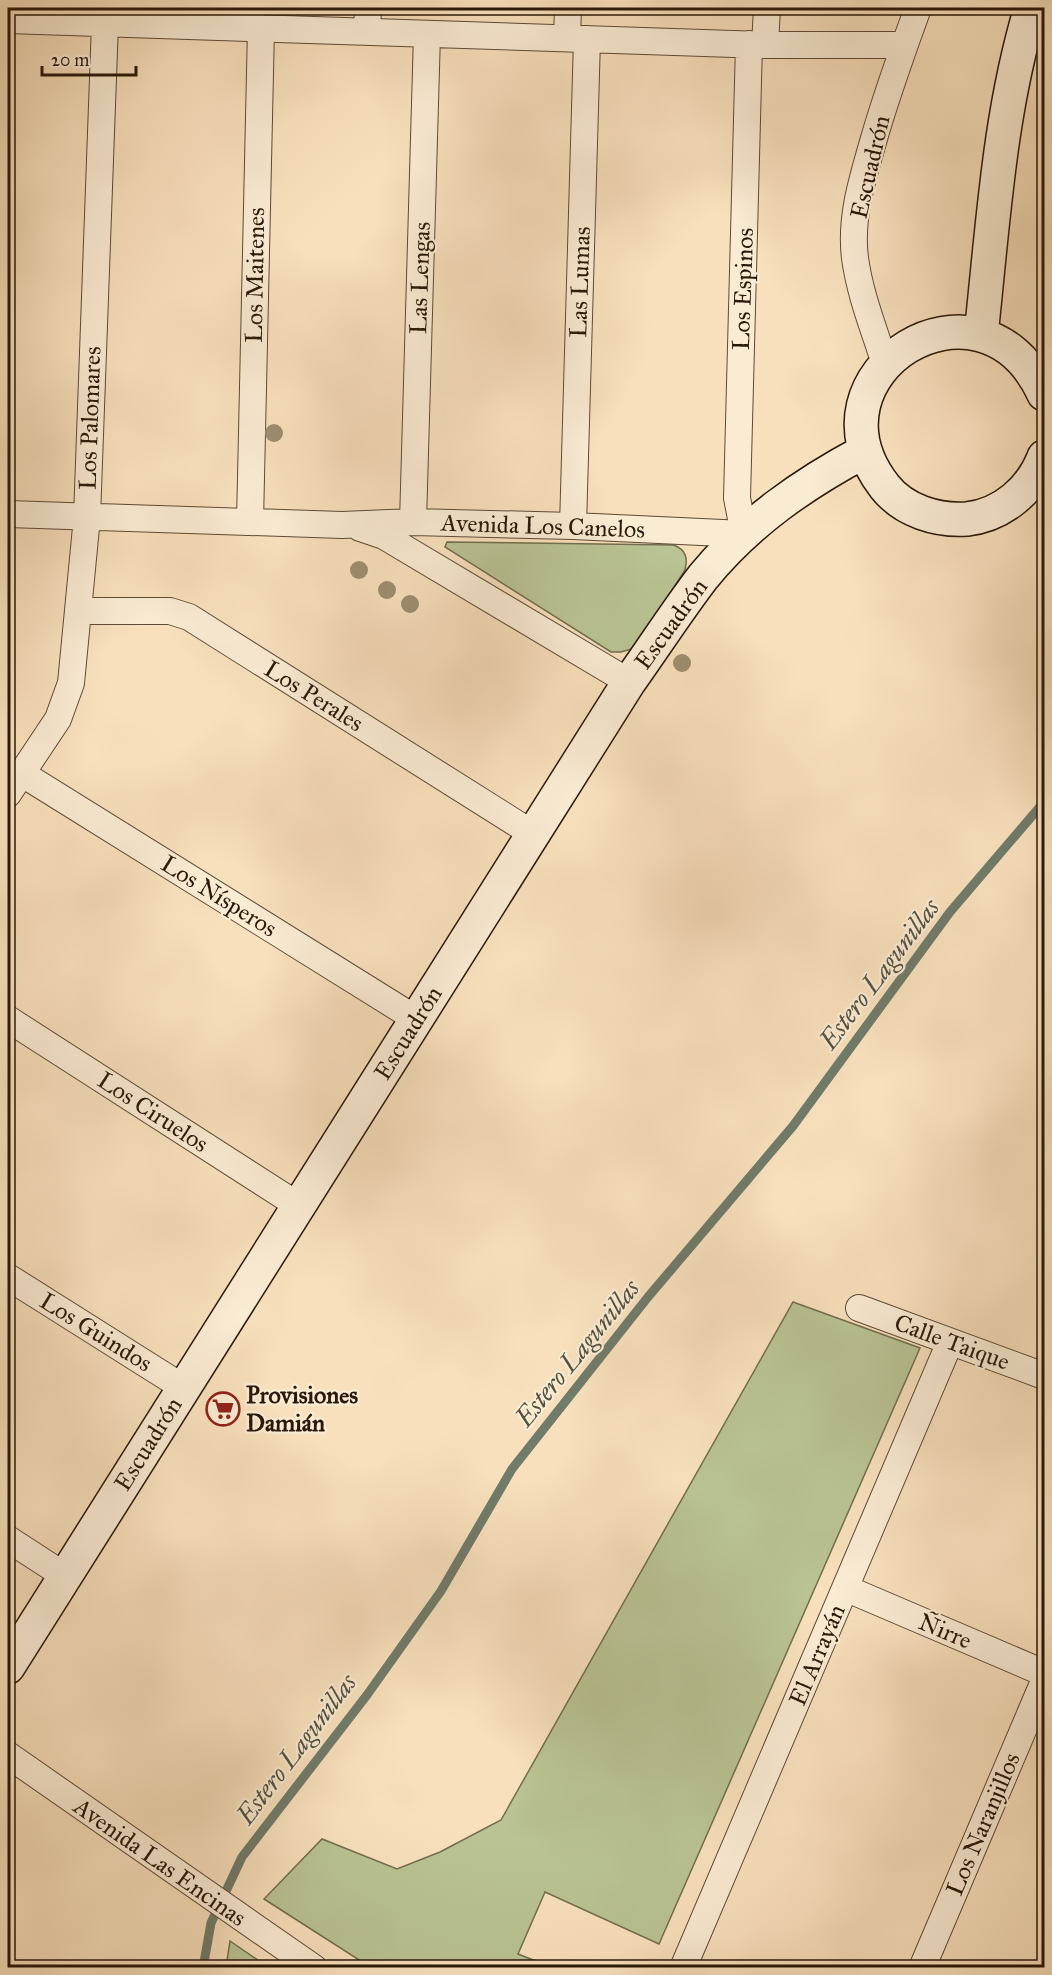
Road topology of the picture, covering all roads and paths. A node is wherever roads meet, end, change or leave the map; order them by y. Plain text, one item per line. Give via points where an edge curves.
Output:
1 (568, 8) edge
2 (767, 8) edge
3 (918, 8) edge
4 (1031, 8) edge
5 (167, 16) edge
6 (8, 20) edge
7 (368, 20) edge
8 (105, 23) junction
9 (261, 28) junction
10 (427, 34) junction
11 (577, 38) junction
12 (757, 44) junction
13 (904, 45) junction
14 (981, 335) junction
15 (885, 364) junction
16 (1042, 383) edge
17 (865, 451) junction
18 (1044, 457) edge
19 (8, 514) edge
20 (87, 517) junction
21 (250, 522) junction
22 (413, 522) junction
23 (342, 525) junction
24 (573, 526) junction
25 (744, 534) junction
26 (78, 611) junction
27 (629, 682) junction
28 (14, 783) edge
29 (534, 834) junction
30 (8, 1019) edge
31 (416, 1019) junction
32 (298, 1206) junction
33 (8, 1277) edge
34 (859, 1308) dead end
35 (950, 1342) junction
36 (1044, 1376) edge
37 (184, 1388) junction
38 (8, 1539) edge
39 (65, 1576) junction
40 (845, 1588) junction
41 (8, 1667) edge
42 (1044, 1673) edge
43 (1044, 1681) edge
44 (8, 1755) edge
45 (314, 1968) edge
46 (683, 1968) edge
47 (922, 1968) edge

1 - 11 street
2 - 12 street
3 - 13 street, Escuadrón
4 - 14 street via 1006,116
5 - 8 street
5 - 9 street
6 - 8 street
7 - 9 street
7 - 10 street
8 - 20 street, Los Palomares
9 - 21 street, Los Maitenes
10 - 11 street
10 - 22 street, Las Lengas
11 - 12 street
11 - 24 street, Las Lumas
12 - 13 street
12 - 25 street, Los Espinos via 737,498
13 - 15 street, Escuadrón via 861,186 854,234 859,279
14 - 15 street via 929,336 898,351
14 - 16 street via 1014,352
15 - 17 street via 864,405
17 - 18 street via 878,478 898,500 925,514 954,519 984,515 1011,502 1032,481
17 - 25 street, Escuadrón via 802,487
19 - 20 street, Avenida Los Canelos
20 - 21 street, Avenida Los Canelos
20 - 26 street, Los Palomares
21 - 23 street, Avenida Los Canelos
22 - 23 street, Avenida Los Canelos
22 - 24 street, Avenida Los Canelos
23 - 27 street, Avenida Los Canelos via 384,536
24 - 25 street, Avenida Los Canelos
25 - 27 street, Escuadrón via 704,576
26 - 28 street, Los Palomares via 71,683 65,703
26 - 29 street, Los Perales via 170,611 189,617
27 - 29 street, Escuadrón
28 - 31 street, Los Nísperos
29 - 31 street, Escuadrón
30 - 32 street, Los Ciruelos
31 - 32 street, Escuadrón
32 - 37 street, Escuadrón
33 - 37 street, Los Guindos
34 - 35 street, Calle Taique
35 - 36 street, Calle Taique
35 - 40 street, El Arrayán
37 - 39 street, Escuadrón
38 - 39 street
39 - 41 street, Escuadrón
40 - 42 street, Ñirre
40 - 46 street, El Arrayán
43 - 47 street, Los Naranjillos
44 - 45 street, Avenida Las Encinas

